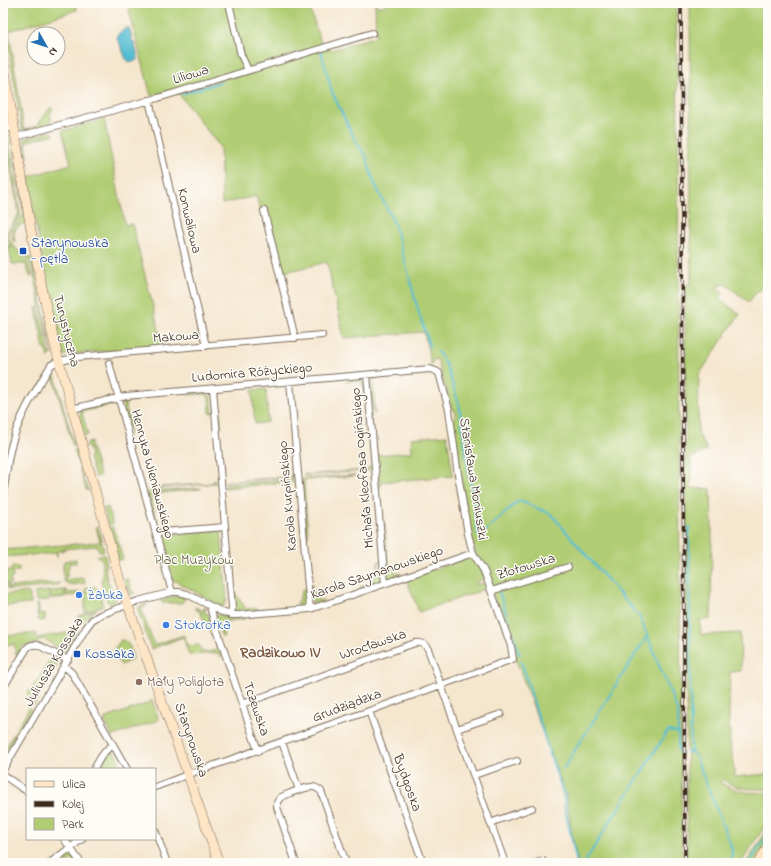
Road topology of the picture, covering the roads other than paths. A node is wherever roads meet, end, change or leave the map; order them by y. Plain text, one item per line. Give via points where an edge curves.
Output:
1 (229, 3) edge
2 (372, 33) dead end
3 (3, 58) edge
4 (248, 70) junction
5 (149, 100) junction
6 (14, 127) junction
7 (3, 129) edge
8 (16, 137) junction
9 (264, 211) dead end
10 (322, 335) dead end
11 (295, 338) junction
12 (206, 346) junction
13 (59, 361) junction
14 (108, 363) dead end
15 (435, 370) joint
16 (367, 375) junction
17 (290, 382) junction
18 (213, 389) junction
19 (118, 398) junction
20 (72, 409) junction
21 (3, 495) edge
22 (225, 527) junction
23 (156, 534) junction
24 (473, 554) junction
25 (568, 567) dead end
26 (385, 584) junction
27 (491, 591) junction
28 (172, 592) junction
29 (128, 604) junction
30 (210, 606) junction
31 (310, 608) junction
32 (231, 615) junction
33 (513, 659) joint
34 (66, 663) junction
35 (441, 685) junction
36 (3, 688) edge
37 (242, 704) junction
38 (369, 711) junction
39 (501, 714) dead end
40 (457, 729) junction
41 (282, 742) junction
42 (113, 745) junction
43 (258, 751) junction
44 (516, 761) dead end
45 (95, 768) edge
46 (126, 768) edge
47 (3, 770) edge
48 (3, 775) edge
49 (188, 775) junction
50 (474, 776) junction
51 (156, 787) edge
52 (299, 790) junction
53 (26, 791) edge
54 (532, 808) dead end
55 (490, 823) junction
56 (156, 833) edge
57 (65, 840) edge
58 (80, 840) edge
59 (70, 847) junction
60 (768, 847) edge
61 (543, 861) dead end
62 (50, 863) edge
63 (82, 863) edge
64 (167, 863) edge
65 (219, 863) edge
66 (296, 863) edge
67 (346, 863) edge
68 (423, 863) edge
69 (505, 863) edge
70 (536, 863) edge
71 (758, 863) edge

1 - 4 street
2 - 4 street, Liliowa
3 - 6 street, Turystyczna
4 - 5 street, Liliowa
5 - 8 street, Liliowa
5 - 12 street, Konwaliowa
6 - 7 street
6 - 8 street, Turystyczna
8 - 13 street, Turystyczna via 41,283
9 - 11 street
10 - 11 street, Makowa
11 - 12 street, Makowa
12 - 13 street, Makowa
13 - 20 street, Turystyczna
13 - 21 street via 51,365 17,428 10,448
14 - 19 street, Henryka Wieniawskiego
15 - 16 street, Ludomira Różyckiego
15 - 24 street, Stanisława Moniuszki via 439,373 449,410
16 - 17 street, Ludomira Różyckiego
16 - 26 street, Michała Kleofasa Ogińskiego
17 - 18 street, Ludomira Różyckiego
17 - 31 street, Karola Kurpińskiego
18 - 19 street, Ludomira Różyckiego
18 - 22 street
19 - 20 street, Ludomira Różyckiego
19 - 23 street, Henryka Wieniawskiego
20 - 29 street, Turystyczna
22 - 23 street
22 - 32 street
23 - 28 street, Henryka Wieniawskiego
24 - 26 street, Karola Szymanowskiego
24 - 27 street, Stanisława Moniuszki via 484,572
25 - 27 street, Złotowska
26 - 31 street, Karola Szymanowskiego
27 - 33 street, Stanisława Moniuszki via 511,646
28 - 29 street, Karola Szymanowskiego
28 - 30 street, Karola Szymanowskiego via 187,594
29 - 34 street, Juliusza Kossaka via 92,620
29 - 49 street, Starynowska
30 - 32 street, Karola Szymanowskiego
30 - 37 street, Tczewska
31 - 32 street, Karola Szymanowskiego
33 - 35 street, Grudziądzka
34 - 36 street via 40,646 29,646
34 - 42 street
34 - 47 street, Juliusza Kossaka
35 - 37 street, Wrocławska via 428,649 420,642
35 - 38 street, Grudziądzka
35 - 40 street
37 - 43 street, Tczewska
38 - 41 street, Grudziądzka
38 - 68 street, Bydgoska
39 - 40 street
40 - 50 street
41 - 43 street, Grudziądzka
41 - 52 street
42 - 45 street via 105,751
42 - 46 street
43 - 49 street, Grudziądzka
44 - 50 street
48 - 53 street
49 - 51 street, Grudziądzka
49 - 65 street, Starynowska
50 - 55 street
52 - 66 street via 282,796 277,802
52 - 67 street via 314,786 321,791
54 - 55 street
55 - 69 street
56 - 64 street
57 - 59 street
58 - 59 street
59 - 62 street
59 - 63 street
60 - 71 street
61 - 70 street

